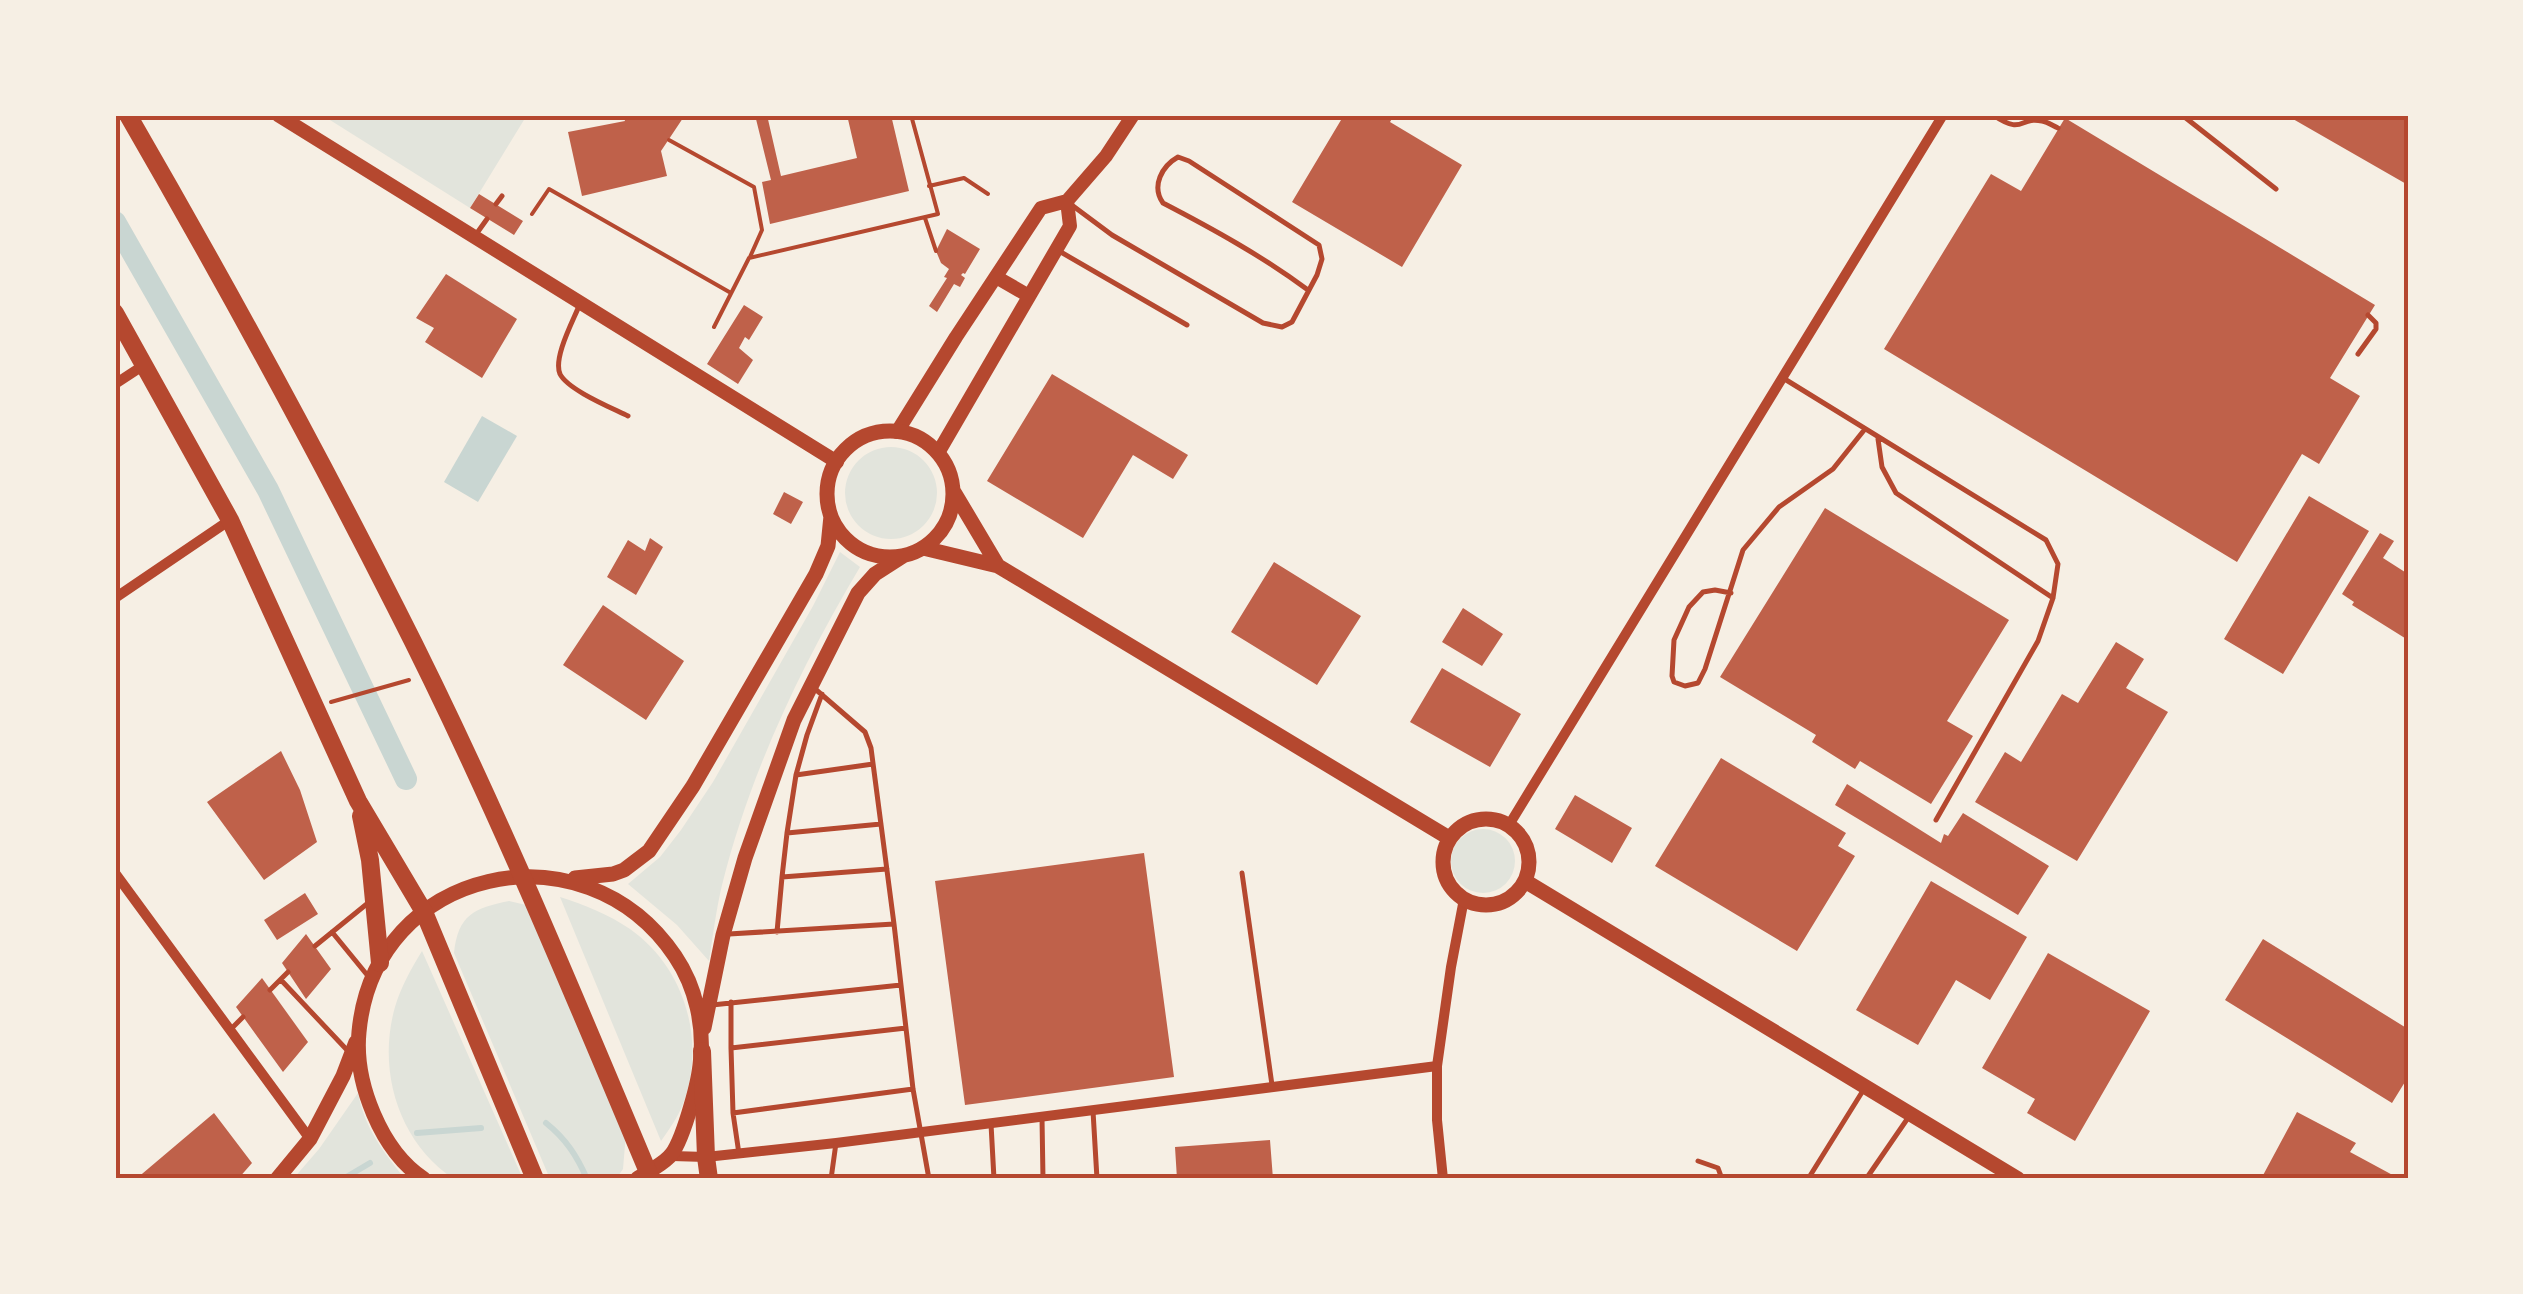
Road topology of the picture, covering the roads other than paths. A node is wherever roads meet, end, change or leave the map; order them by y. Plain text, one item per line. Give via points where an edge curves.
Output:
1 (128, 115) edge
2 (278, 115) edge
3 (1133, 115) edge
4 (1943, 115) edge
5 (1994, 115) edge
6 (2182, 115) edge
7 (2058, 128) dead end
8 (2276, 189) dead end
9 (502, 196) dead end
10 (1068, 201) junction
11 (496, 204) dead end
12 (487, 219) dead end
13 (475, 237) junction
14 (1056, 250) junction
15 (996, 277) junction
16 (1308, 290) junction
17 (1028, 296) junction
18 (580, 303) junction
19 (115, 313) edge
20 (2368, 316) dead end
21 (1188, 325) dead end
22 (2358, 354) dead end
23 (144, 364) junction
24 (1784, 378) junction
25 (115, 384) edge
26 (628, 416) dead end
27 (1865, 429) junction
28 (897, 432) junction
29 (1878, 437) junction
30 (938, 453) junction
31 (836, 462) junction
32 (953, 490) junction
33 (831, 516) junction
34 (230, 520) junction
35 (923, 548) junction
36 (903, 556) junction
37 (998, 566) junction
38 (1731, 593) junction
39 (115, 598) edge
40 (2054, 598) junction
41 (816, 689) junction
42 (873, 764) junction
43 (796, 775) junction
44 (358, 801) junction
45 (1936, 820) dead end
46 (881, 824) junction
47 (1509, 824) junction
48 (788, 833) junction
49 (1449, 838) junction
50 (887, 868) junction
51 (115, 873) edge
52 (1242, 873) dead end
53 (522, 876) junction
54 (782, 877) junction
55 (563, 878) junction
56 (1525, 881) junction
57 (374, 898) junction
58 (1464, 900) junction
59 (424, 912) junction
60 (894, 924) junction
61 (332, 932) junction
62 (777, 932) junction
63 (724, 935) junction
64 (315, 946) dead end
65 (380, 963) junction
66 (288, 972) dead end
67 (281, 980) junction
68 (372, 981) junction
69 (901, 985) junction
70 (270, 990) dead end
71 (731, 1002) junction
72 (708, 1006) junction
73 (243, 1017) dead end
74 (906, 1028) junction
75 (230, 1030) junction
76 (359, 1034) junction
77 (702, 1044) junction
78 (731, 1048) junction
79 (351, 1054) junction
80 (1436, 1066) junction
81 (1866, 1087) junction
82 (1272, 1088) junction
83 (913, 1090) junction
84 (1092, 1111) junction
85 (734, 1113) junction
86 (1910, 1114) junction
87 (1042, 1118) junction
88 (992, 1124) junction
89 (922, 1133) junction
90 (310, 1139) junction
91 (836, 1143) junction
92 (739, 1154) junction
93 (672, 1156) junction
94 (706, 1157) junction
95 (1698, 1162) dead end
96 (645, 1177) edge
97 (277, 1179) edge
98 (424, 1179) edge
99 (536, 1179) edge
100 (709, 1179) edge
101 (831, 1179) edge
102 (929, 1179) edge
103 (994, 1179) edge
104 (1044, 1179) edge
105 (1097, 1179) edge
106 (1443, 1179) edge
107 (1722, 1179) edge
108 (1808, 1179) edge
109 (1866, 1179) edge
110 (2018, 1179) edge

1 - 53 highway via 396,608
2 - 13 street
3 - 10 street
4 - 24 street
5 - 7 lane via 2007,124 2040,120
6 - 8 lane
9 - 11 lane
10 - 14 street via 1070,226
10 - 15 street via 1041,208
10 - 16 lane via 1112,236 1263,324 1292,322
12 - 13 lane
13 - 18 street
14 - 17 street
14 - 21 lane
15 - 17 street
15 - 28 street
16 - 16 lane via 1322,259 1320,245 1190,161 1178,156 1168,162 1157,184 1162,202
17 - 30 street
18 - 26 lane via 559,359 560,374
18 - 31 street
19 - 23 highway
20 - 22 lane via 2376,328
23 - 25 street
23 - 34 highway
24 - 27 lane
24 - 47 street
27 - 29 lane
27 - 38 lane via 1833,469 1779,507 1743,550
28 - 30 main road
28 - 31 main road via 862,438
29 - 40 lane via 1882,467 1896,493
29 - 40 lane via 2046,540 2058,564
30 - 32 main road
31 - 33 main road via 827,494
32 - 35 main road via 946,524
32 - 37 main road
33 - 36 main road via 860,549
33 - 55 main road via 816,574 649,851 613,874
34 - 39 street
34 - 44 highway
35 - 36 main road
35 - 37 main road
36 - 41 main road via 858,593
37 - 49 main road
38 - 38 lane via 1698,683 1674,682 1674,640 1688,607 1703,592
40 - 45 lane via 2038,641
41 - 42 lane via 866,732
41 - 43 lane
41 - 63 main road via 794,720
42 - 43 lane
42 - 46 lane
43 - 48 lane
44 - 57 highway
44 - 59 highway
46 - 48 lane
46 - 50 lane
47 - 49 main road via 1470,821
47 - 56 main road via 1530,856
48 - 54 lane
49 - 58 main road via 1445,878
50 - 54 lane
50 - 60 lane
51 - 75 street
52 - 82 lane
53 - 55 main road
53 - 59 main road via 470,887
53 - 96 highway
54 - 62 lane
55 - 77 main road via 619,900 664,940 693,992
56 - 58 main road via 1505,901
56 - 81 main road
57 - 61 lane
57 - 65 highway
58 - 80 street
59 - 65 main road
59 - 99 highway
60 - 62 lane
60 - 69 lane
61 - 64 lane
61 - 68 lane
62 - 63 lane
63 - 72 main road
65 - 68 main road
66 - 67 lane
67 - 70 lane
67 - 79 lane
68 - 76 main road
69 - 71 lane
69 - 74 lane
71 - 72 lane
71 - 78 lane
72 - 77 main road
73 - 75 lane
74 - 78 lane
74 - 83 lane
75 - 90 street
76 - 79 main road
76 - 98 main road via 363,1086 382,1134
77 - 93 main road via 698,1084
77 - 94 highway
78 - 85 lane
79 - 90 main road
80 - 82 street
80 - 106 street
81 - 86 main road
81 - 108 lane
82 - 84 street
83 - 85 lane
83 - 89 lane
84 - 87 street
84 - 105 lane
85 - 92 lane
86 - 109 lane
86 - 110 main road
87 - 88 street
87 - 104 lane
88 - 89 street
88 - 103 lane
89 - 91 street
89 - 102 lane
90 - 97 main road
91 - 92 street
91 - 101 lane
92 - 94 street
93 - 94 street
93 - 96 main road
94 - 100 highway
95 - 107 lane via 1718,1168

